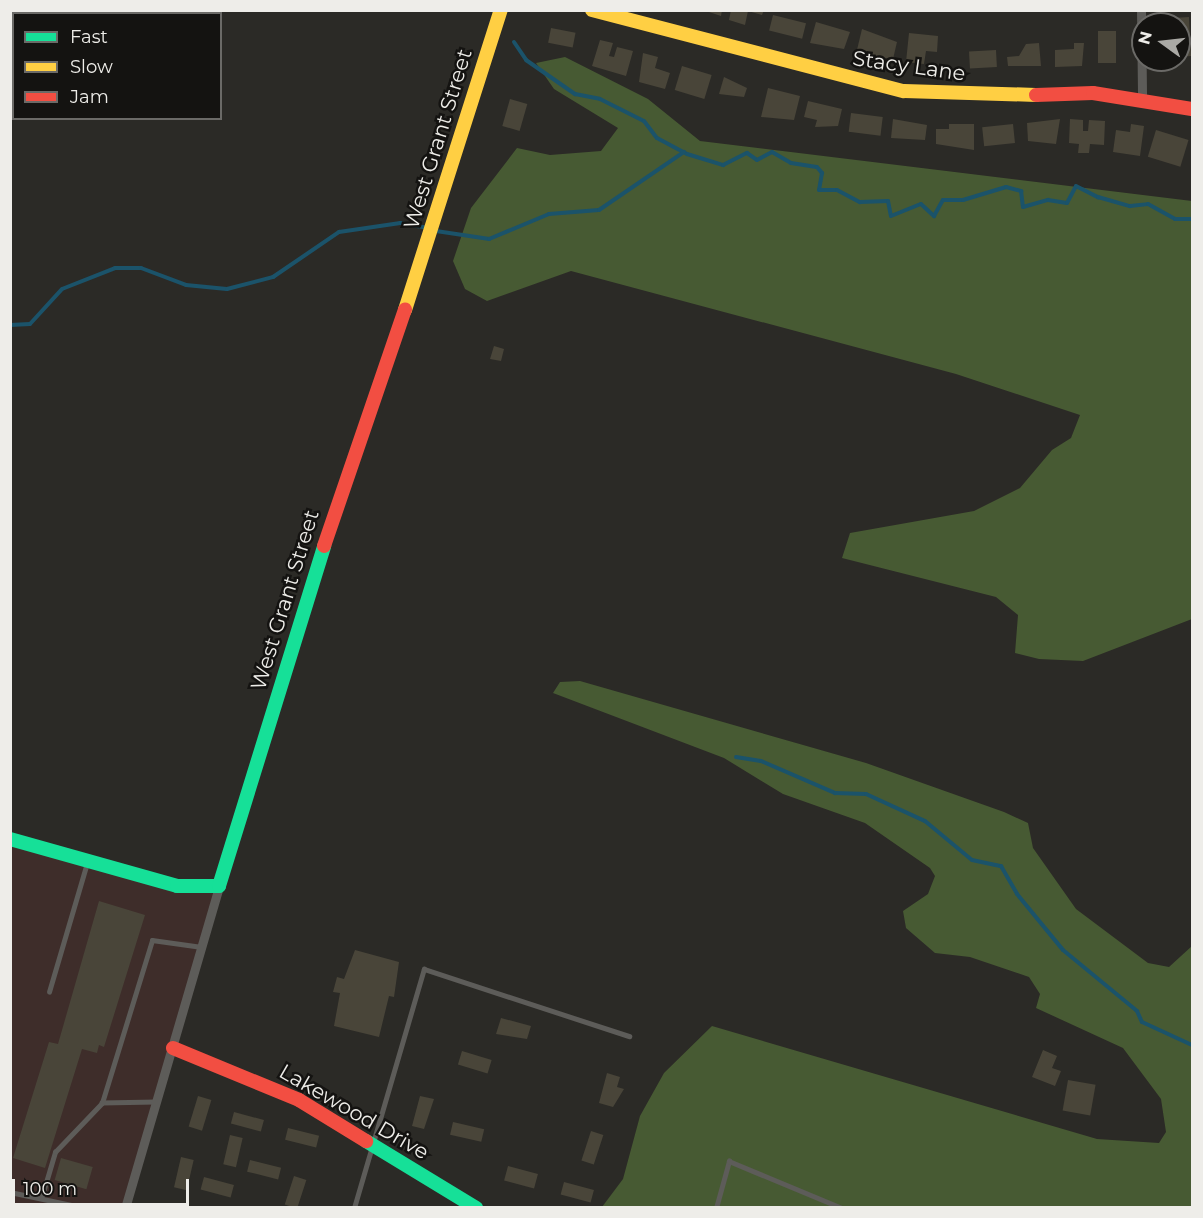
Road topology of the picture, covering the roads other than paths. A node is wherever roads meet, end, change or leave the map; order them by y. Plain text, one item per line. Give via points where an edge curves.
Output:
1 (501, 10) edge
2 (592, 10) edge
3 (1141, 10) edge
4 (1142, 98) junction
5 (1192, 109) edge
6 (10, 839) edge
7 (88, 860) junction
8 (219, 886) junction
9 (202, 946) junction
10 (49, 992) dead end
11 (629, 1036) dead end
12 (173, 1048) junction
13 (156, 1102) junction
14 (102, 1103) junction
15 (372, 1145) junction
16 (10, 1192) edge
17 (42, 1196) junction
18 (126, 1207) edge
19 (86, 1208) edge
20 (354, 1208) edge
21 (476, 1208) edge
22 (716, 1208) edge
23 (842, 1208) edge

1 - 8 main road, West Grant Street via 419,272 350,461
2 - 4 main road, Stacy Lane via 904,92
3 - 4 street
4 - 5 main road, Stacy Lane
6 - 7 main road
7 - 8 main road via 177,886
7 - 10 lane
8 - 9 street, West Grant Street
9 - 12 street, West Grant Street
9 - 14 lane via 152,940
11 - 15 lane via 424,969
12 - 13 street, West Grant Street
12 - 15 main road, Lakewood Drive via 272,1087
13 - 14 lane
13 - 18 street, West Grant Street
14 - 17 lane via 55,1152
15 - 20 lane
15 - 21 main road, Lakewood Drive
16 - 17 lane
17 - 19 lane
22 - 23 lane via 729,1161

